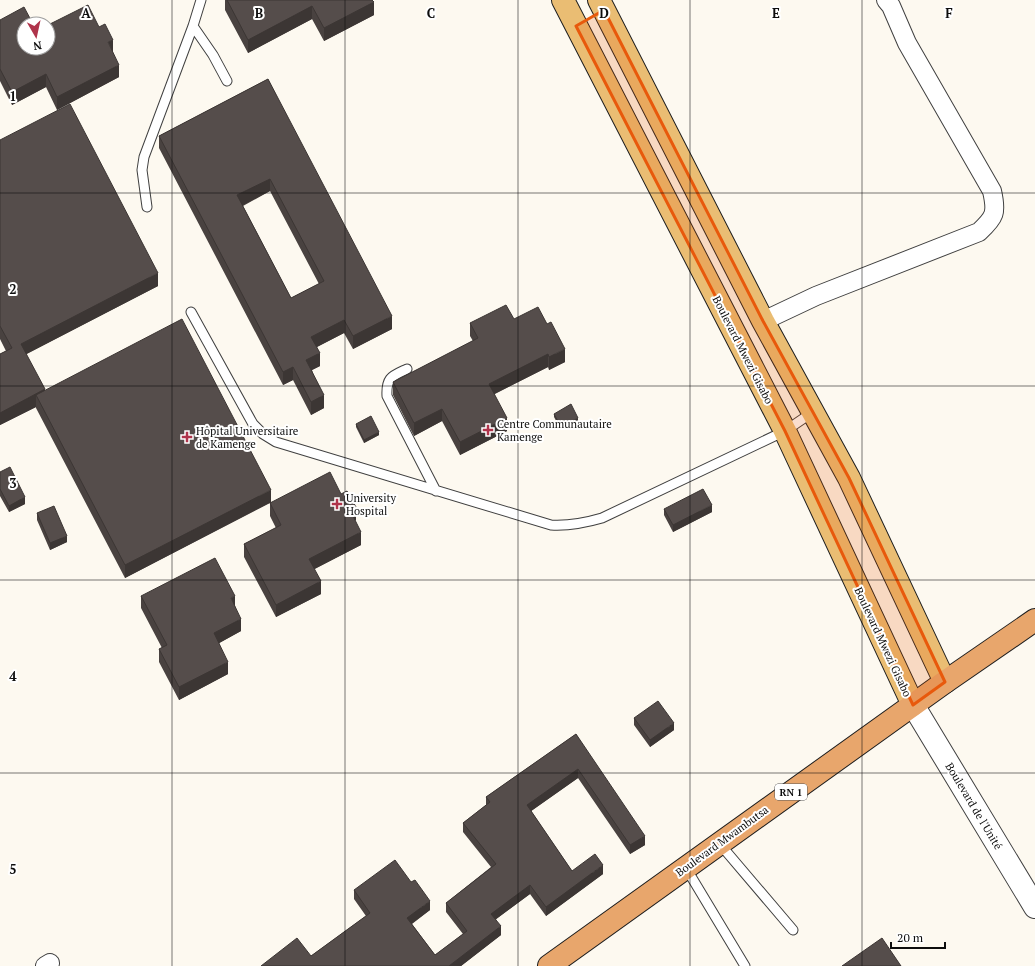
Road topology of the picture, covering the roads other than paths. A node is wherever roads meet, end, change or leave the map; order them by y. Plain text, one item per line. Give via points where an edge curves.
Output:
1 (201, 0) edge
2 (563, 0) edge
3 (892, 2) edge
4 (602, 5) edge
5 (193, 26) junction
6 (576, 26) junction
7 (227, 81) dead end
8 (147, 207) dead end
9 (191, 312) dead end
10 (763, 321) junction
11 (407, 369) dead end
12 (814, 411) junction
13 (785, 431) junction
14 (436, 491) junction
15 (1035, 620) edge
16 (945, 682) junction
17 (912, 705) junction
18 (719, 843) junction
19 (686, 867) junction
20 (1035, 907) edge
21 (793, 930) dead end
22 (549, 966) edge
23 (745, 966) edge

1 - 5 lane
2 - 6 main road, Boulevard Mwezi Gisabo
3 - 10 street via 907,43 992,191 996,207 991,221 979,232 816,296
4 - 6 main road
4 - 10 main road
5 - 7 lane
5 - 8 lane via 144,157 142,170
6 - 13 main road, Boulevard Mwezi Gisabo
9 - 14 lane via 253,424 263,434 276,442
10 - 12 main road
11 - 14 lane via 391,376 386,386 387,396
12 - 13 lane
12 - 16 main road via 849,478
13 - 14 lane via 602,518 583,524 550,525
13 - 17 main road, Boulevard Mwezi Gisabo
15 - 16 highway, Boulevard Mwambutsa / RN 1
16 - 17 highway, Boulevard Mwambutsa / RN 1
17 - 18 highway, Boulevard Mwambutsa / RN 1
17 - 20 street, Boulevard de l'Unité
18 - 19 highway, Boulevard Mwambutsa / RN 1
18 - 21 lane
19 - 22 highway, Boulevard Mwambutsa / RN 1
19 - 23 lane

